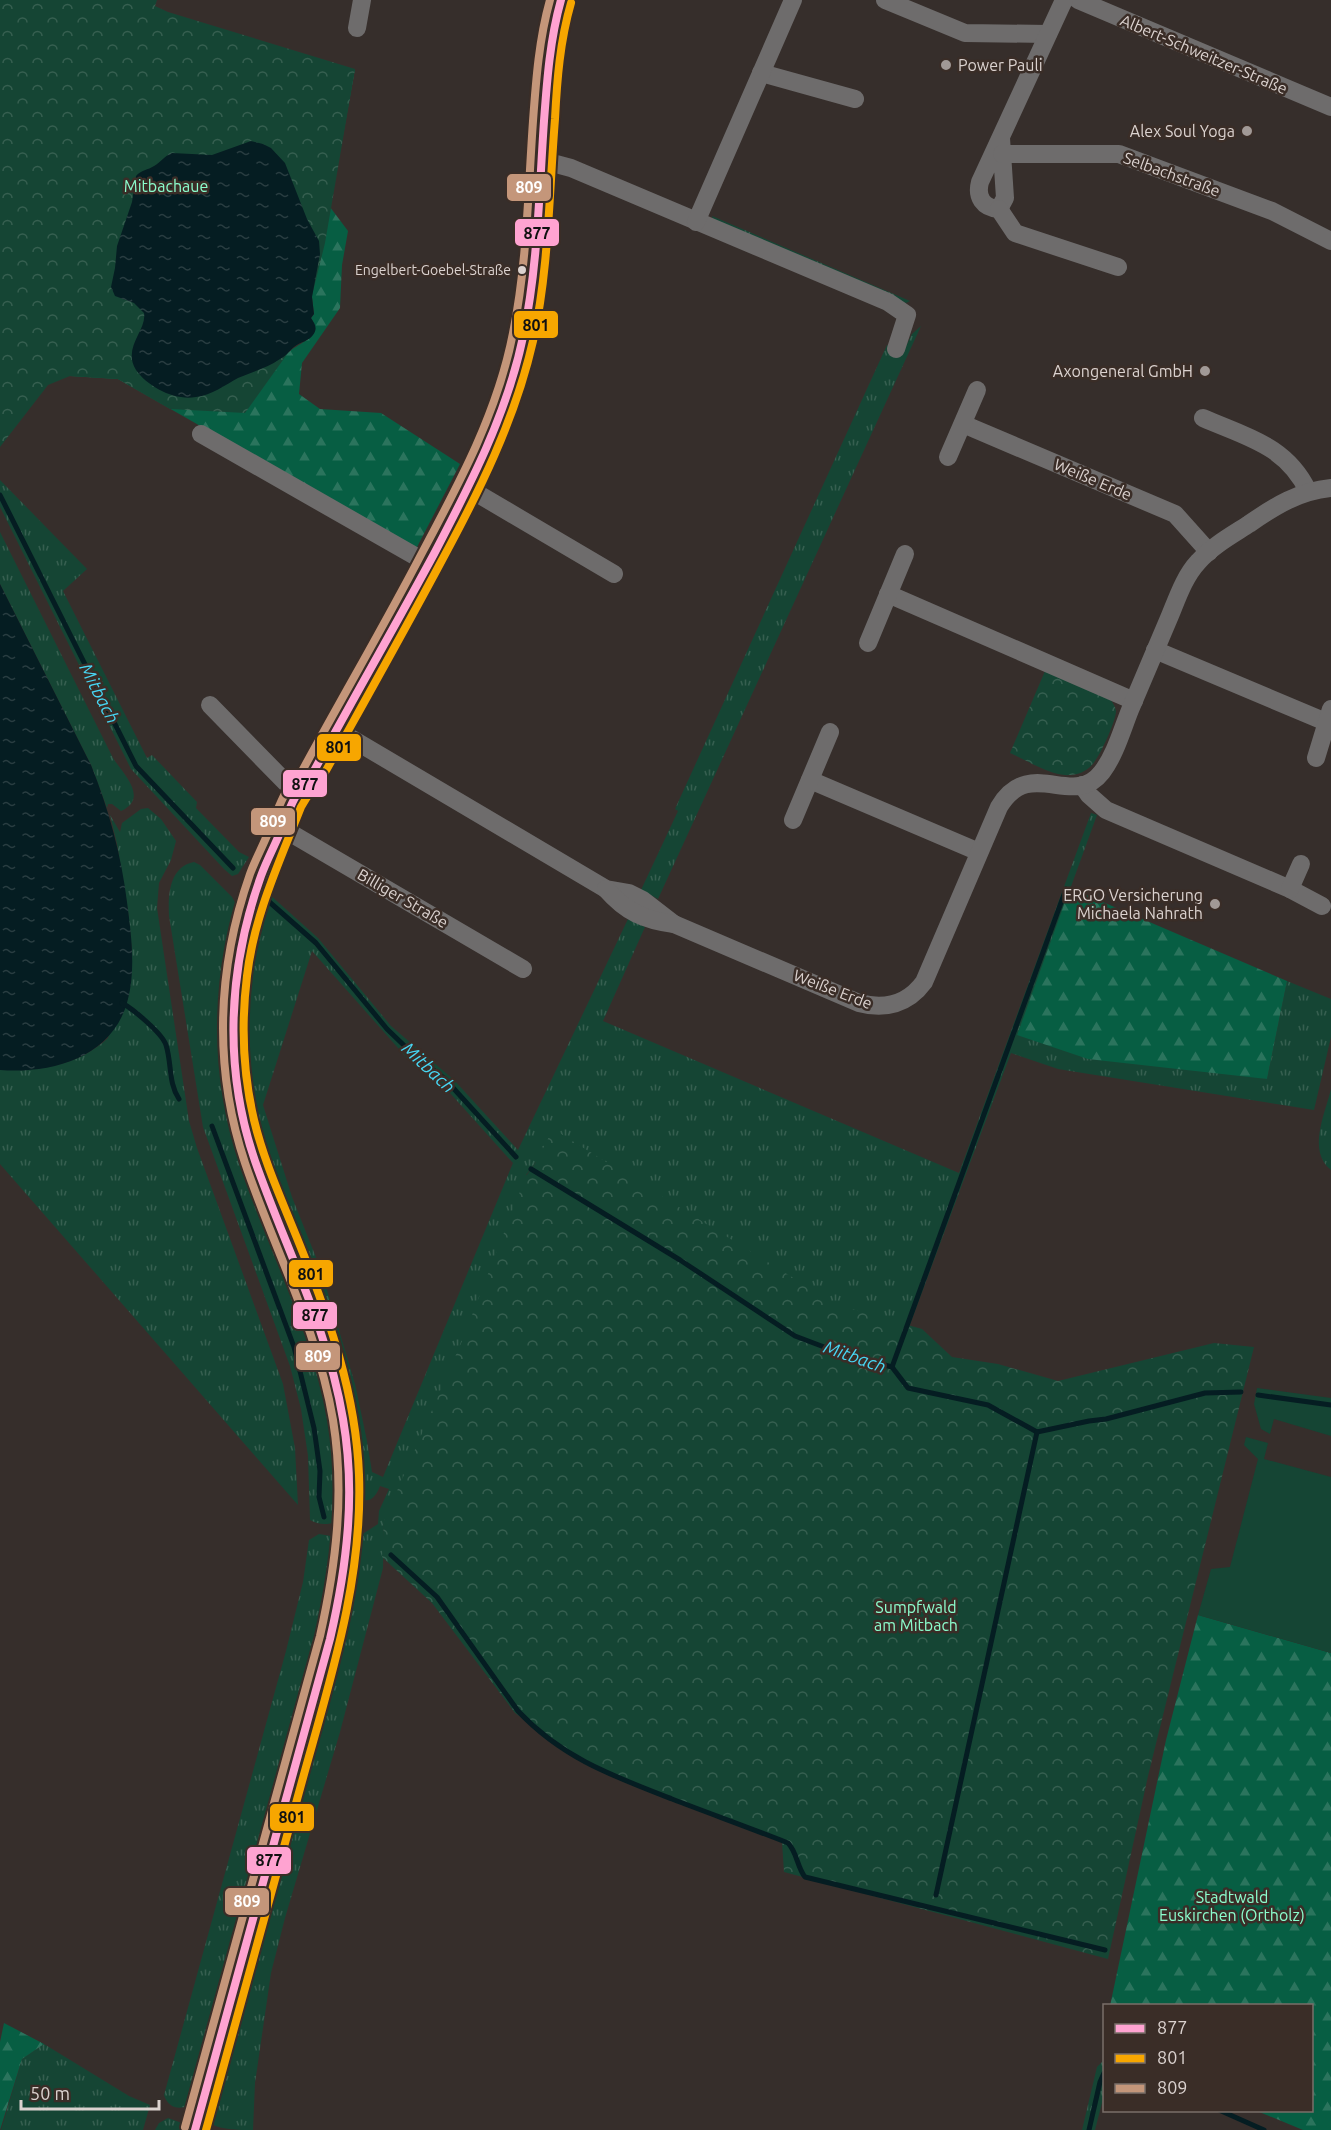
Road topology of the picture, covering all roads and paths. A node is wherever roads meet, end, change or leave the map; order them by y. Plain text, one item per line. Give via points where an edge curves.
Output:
1 (362, 0) edge
2 (561, 0) edge
3 (793, 0) edge
4 (885, 0) edge
5 (1064, 0) edge
6 (1078, 0) edge
7 (357, 28) dead end
8 (1048, 34) junction
9 (761, 74) junction
10 (855, 99) dead end
11 (1331, 107) edge
12 (1001, 146) junction
13 (540, 160) junction
14 (999, 209) junction
15 (696, 222) junction
16 (1331, 242) edge
17 (1118, 267) dead end
18 (897, 349) dead end
19 (977, 390) dead end
20 (1203, 418) dead end
21 (963, 424) junction
22 (201, 434) dead end
23 (948, 457) dead end
24 (468, 488) junction
25 (1331, 488) edge
26 (1308, 491) junction
27 (1209, 552) junction
28 (906, 554) dead end
29 (429, 564) junction
30 (614, 574) dead end
31 (888, 594) junction
32 (868, 643) dead end
33 (1155, 650) junction
34 (1134, 701) junction
35 (210, 705) dead end
36 (1328, 716) edge
37 (337, 730) junction
38 (830, 732) dead end
39 (1316, 758) dead end
40 (810, 780) junction
41 (1082, 785) junction
42 (296, 793) junction
43 (793, 820) dead end
44 (282, 828) junction
45 (980, 852) junction
46 (1301, 864) dead end
47 (1290, 889) junction
48 (1322, 906) dead end
49 (524, 969) dead end
50 (195, 2130) edge

1 - 7 street
2 - 13 street via 550,49
3 - 9 street
4 - 8 street via 965,33
5 - 8 street
6 - 11 street, Albert-Schweitzer-Straße
8 - 12 street
9 - 10 street
9 - 15 street
12 - 14 street via 1005,198
12 - 14 street via 978,191 983,204
12 - 16 street, Selbachstraße via 1119,153 1272,211
13 - 15 street via 571,168
13 - 24 street via 531,279 518,359 504,407
14 - 17 street via 1015,233
15 - 18 street via 888,302 907,315
19 - 21 street
20 - 26 street via 1271,448 1296,470
21 - 23 street
21 - 27 street, Weiße Erde via 1175,514
22 - 29 street
24 - 29 street
24 - 30 street
25 - 26 street
26 - 27 street via 1269,510
27 - 33 street via 1188,576
28 - 31 street
29 - 37 street
31 - 32 street
31 - 34 street
33 - 34 street
33 - 36 street
34 - 41 street via 1106,766 1096,779
35 - 42 street
36 - 39 street
37 - 42 street via 309,780
37 - 45 street, Weiße Erde via 606,888 621,905 648,920 674,924 859,1003 891,1005 916,992 924,982
38 - 40 street
40 - 43 street
40 - 45 street
41 - 45 street, Weiße Erde via 1064,787 1033,782 1016,788 999,807
41 - 47 street via 1106,810
42 - 44 street
44 - 49 street, Billiger Straße
44 - 50 street via 262,872 242,938 234,1005 235,1063 255,1159 315,1317 336,1385 350,1481 349,1521 344,1573 330,1639
46 - 47 street
47 - 48 street

